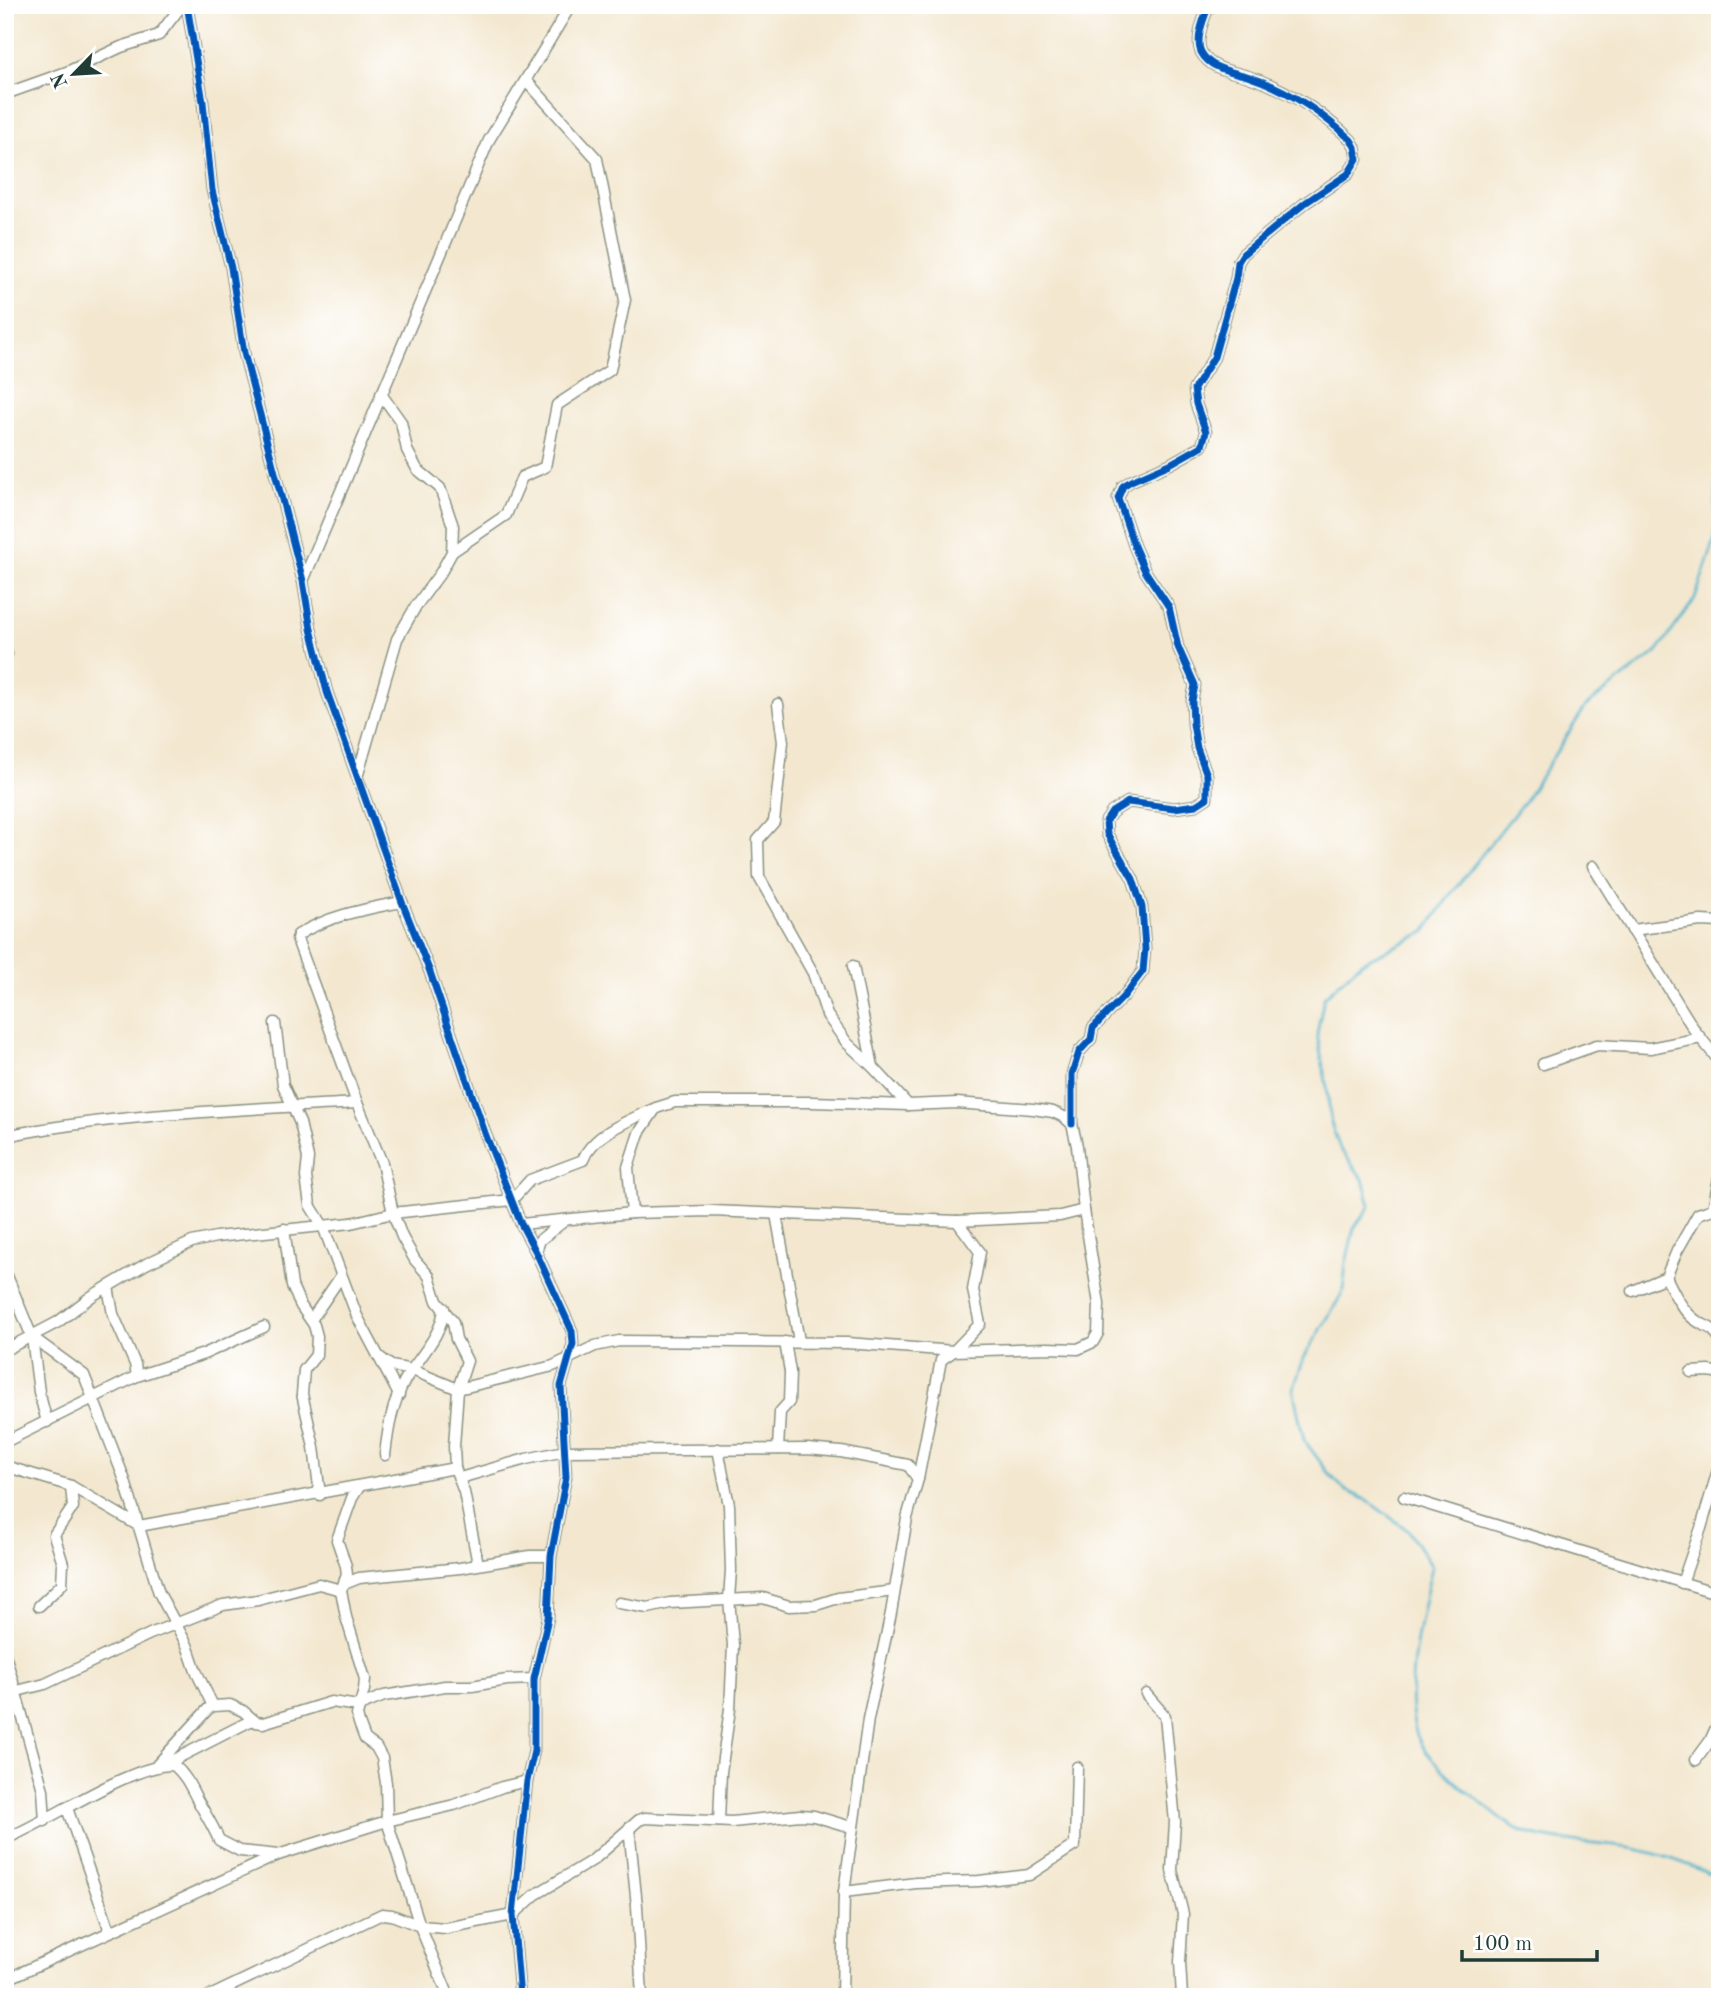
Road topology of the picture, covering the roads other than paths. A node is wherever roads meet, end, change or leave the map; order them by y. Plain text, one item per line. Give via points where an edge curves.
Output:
1 (182, 5) edge
2 (187, 5) edge
3 (571, 5) edge
4 (1209, 5) edge
5 (526, 80) junction
6 (5, 94) edge
7 (381, 394) junction
8 (452, 552) junction
9 (303, 581) junction
10 (778, 704) dead end
11 (358, 774) junction
12 (1593, 866) dead end
13 (402, 902) junction
14 (1720, 922) edge
15 (1632, 930) junction
16 (853, 966) dead end
17 (275, 1023) dead end
18 (1701, 1038) junction
19 (1720, 1062) edge
20 (1543, 1063) dead end
21 (873, 1067) junction
22 (357, 1102) junction
23 (908, 1105) junction
24 (293, 1107) junction
25 (656, 1108) junction
26 (1072, 1124) junction
27 (5, 1136) edge
28 (1720, 1173) edge
29 (512, 1200) junction
30 (1716, 1209) edge
31 (1084, 1210) junction
32 (393, 1213) junction
33 (632, 1213) junction
34 (776, 1214) junction
35 (564, 1221) junction
36 (957, 1221) junction
37 (521, 1224) junction
38 (323, 1226) junction
39 (284, 1229) junction
40 (537, 1252) junction
41 (5, 1271) edge
42 (341, 1276) junction
43 (1666, 1277) junction
44 (108, 1287) junction
45 (1633, 1291) dead end
46 (444, 1308) junction
47 (311, 1320) junction
48 (264, 1327) dead end
49 (32, 1337) junction
50 (1720, 1339) edge
51 (799, 1341) junction
52 (785, 1342) junction
53 (5, 1350) edge
54 (954, 1351) junction
55 (378, 1356) junction
56 (569, 1359) junction
57 (412, 1370) junction
58 (1691, 1372) dead end
59 (1720, 1373) edge
60 (137, 1376) junction
61 (458, 1389) junction
62 (399, 1395) junction
63 (93, 1400) junction
64 (47, 1422) junction
65 (5, 1442) edge
66 (718, 1449) junction
67 (778, 1449) junction
68 (565, 1451) junction
69 (385, 1455) dead end
70 (5, 1465) edge
71 (1719, 1468) edge
72 (458, 1473) junction
73 (918, 1479) junction
74 (71, 1486) junction
75 (359, 1487) junction
76 (320, 1494) junction
77 (1404, 1497) dead end
78 (139, 1526) junction
79 (551, 1556) junction
80 (478, 1564) junction
81 (1682, 1583) junction
82 (342, 1587) junction
83 (894, 1591) junction
84 (1720, 1594) edge
85 (729, 1599) junction
86 (620, 1603) dead end
87 (39, 1606) dead end
88 (176, 1623) junction
89 (5, 1654) edge
90 (534, 1679) junction
91 (16, 1690) junction
92 (1146, 1695) dead end
93 (213, 1706) junction
94 (359, 1706) junction
95 (1720, 1719) edge
96 (252, 1720) junction
97 (1696, 1760) dead end
98 (162, 1765) junction
99 (1077, 1768) dead end
100 (527, 1781) junction
101 (67, 1808) junction
102 (45, 1821) junction
103 (387, 1821) junction
104 (719, 1821) junction
105 (851, 1827) junction
106 (629, 1828) junction
107 (5, 1839) edge
108 (278, 1856) junction
109 (844, 1892) junction
110 (513, 1915) junction
111 (420, 1926) junction
112 (110, 1931) junction
113 (5, 1980) edge
114 (208, 1997) edge
115 (449, 1997) edge
116 (520, 1997) edge
117 (642, 1997) edge
118 (842, 1997) edge
119 (1182, 1997) edge

1 - 6 street via 159,34
2 - 9 street via 212,190 244,353
3 - 5 street
4 - 26 street via 1199,41 1206,60 1275,87 1315,112 1351,140 1357,159 1348,174 1306,203 1238,262 1214,358 1194,389 1206,432 1202,446 1131,481 1118,498 1145,571 1169,607 1178,647 1195,685 1193,724 1207,775 1207,798 1196,806 1174,808 1128,802 1106,821 1107,834 1133,879 1142,907 1143,971 1093,1028 1091,1039 1079,1052 1072,1074
5 - 7 street via 489,141
5 - 8 street via 597,159 625,300 610,370 557,405 545,467 522,477 506,515
7 - 8 street via 401,422 416,469 440,488 453,526
7 - 9 street
8 - 11 street via 397,639
9 - 11 street via 327,692
10 - 21 street via 783,742 774,822 758,840 759,877 813,973 827,1015 847,1043
11 - 13 street
12 - 15 street
13 - 22 street via 356,911 306,930 297,939
13 - 29 street
14 - 15 street via 1700,920
15 - 18 street
16 - 21 street
17 - 24 street via 283,1085
18 - 19 street
18 - 20 street via 1650,1048 1597,1045
21 - 23 street
22 - 24 street
22 - 32 street via 382,1163
23 - 25 street via 675,1102
23 - 26 street via 957,1103 1032,1109 1053,1112
24 - 27 street via 148,1117
24 - 38 street via 308,1158 310,1205
25 - 29 street via 603,1137 587,1150 583,1160 530,1180
25 - 33 street via 639,1133 628,1167
26 - 31 street
28 - 30 street
29 - 32 street
29 - 37 street
30 - 43 street via 1698,1214
31 - 36 street via 1060,1216
31 - 54 street via 1099,1304 1098,1333 1093,1342 1078,1349
32 - 38 street
32 - 46 street via 408,1250 429,1276
33 - 34 street
33 - 35 street
34 - 36 street
34 - 51 street
35 - 37 street
35 - 40 street via 540,1241
36 - 54 street via 980,1252 973,1290 980,1324
37 - 40 street
38 - 39 street
38 - 42 street
39 - 44 street via 192,1242
39 - 47 street via 292,1286
40 - 56 street via 572,1331
41 - 49 street
42 - 47 street
42 - 55 street
43 - 45 street
43 - 50 street via 1694,1319 1714,1329
44 - 49 street
44 - 60 street via 113,1314
46 - 57 street via 443,1324
46 - 61 street via 467,1361
47 - 76 street via 317,1336 316,1355 304,1370 302,1394
48 - 60 street via 204,1354
49 - 53 street
49 - 63 street via 84,1375
49 - 64 street
51 - 52 street
51 - 54 street
52 - 56 street via 619,1341
52 - 67 street via 789,1402 780,1412
54 - 73 street via 941,1360
55 - 57 street via 391,1366
55 - 62 street
56 - 61 street
56 - 68 street via 561,1385
57 - 61 street
57 - 62 street
58 - 59 street
60 - 63 street
61 - 72 street via 454,1446
62 - 69 street
63 - 64 street
63 - 78 street
64 - 65 street
66 - 67 street
66 - 68 street
66 - 85 street via 729,1505
67 - 73 street via 841,1452 908,1465
68 - 72 street
68 - 79 street via 566,1477
70 - 74 street
71 - 81 street
72 - 75 street
72 - 80 street
73 - 83 street
74 - 78 street
74 - 87 street via 73,1507 54,1535 63,1564 62,1584
75 - 76 street
75 - 82 street via 337,1535 346,1566
76 - 78 street
77 - 81 street
78 - 88 street via 159,1593
79 - 80 street
79 - 90 street via 548,1618
80 - 82 street via 359,1578
81 - 84 street
82 - 88 street via 312,1585 258,1601 223,1605
82 - 94 street via 365,1679
83 - 85 street via 816,1605
83 - 105 street
85 - 86 street via 648,1608
85 - 104 street via 733,1645
88 - 91 street via 45,1684
88 - 93 street
89 - 91 street
90 - 94 street via 445,1686 384,1696
90 - 100 street via 534,1751
91 - 102 street via 43,1790
92 - 119 street via 1165,1716 1175,1822 1172,1870 1183,1914
93 - 96 street via 230,1705
93 - 98 street
94 - 96 street via 331,1702 263,1723
94 - 103 street via 357,1715 365,1739 382,1758
95 - 97 street
96 - 98 street
98 - 101 street
98 - 108 street via 174,1765 188,1779 219,1840 240,1851
99 - 109 street via 1075,1845 1029,1875
100 - 103 street
100 - 110 street
101 - 102 street
101 - 112 street
102 - 107 street
103 - 108 street
103 - 111 street
104 - 105 street via 814,1815
104 - 106 street via 656,1817 639,1820
105 - 109 street
106 - 110 street via 593,1860
106 - 117 street
108 - 112 street
109 - 118 street
110 - 111 street via 446,1928
110 - 116 street
111 - 114 street via 382,1914
111 - 115 street
112 - 113 street

